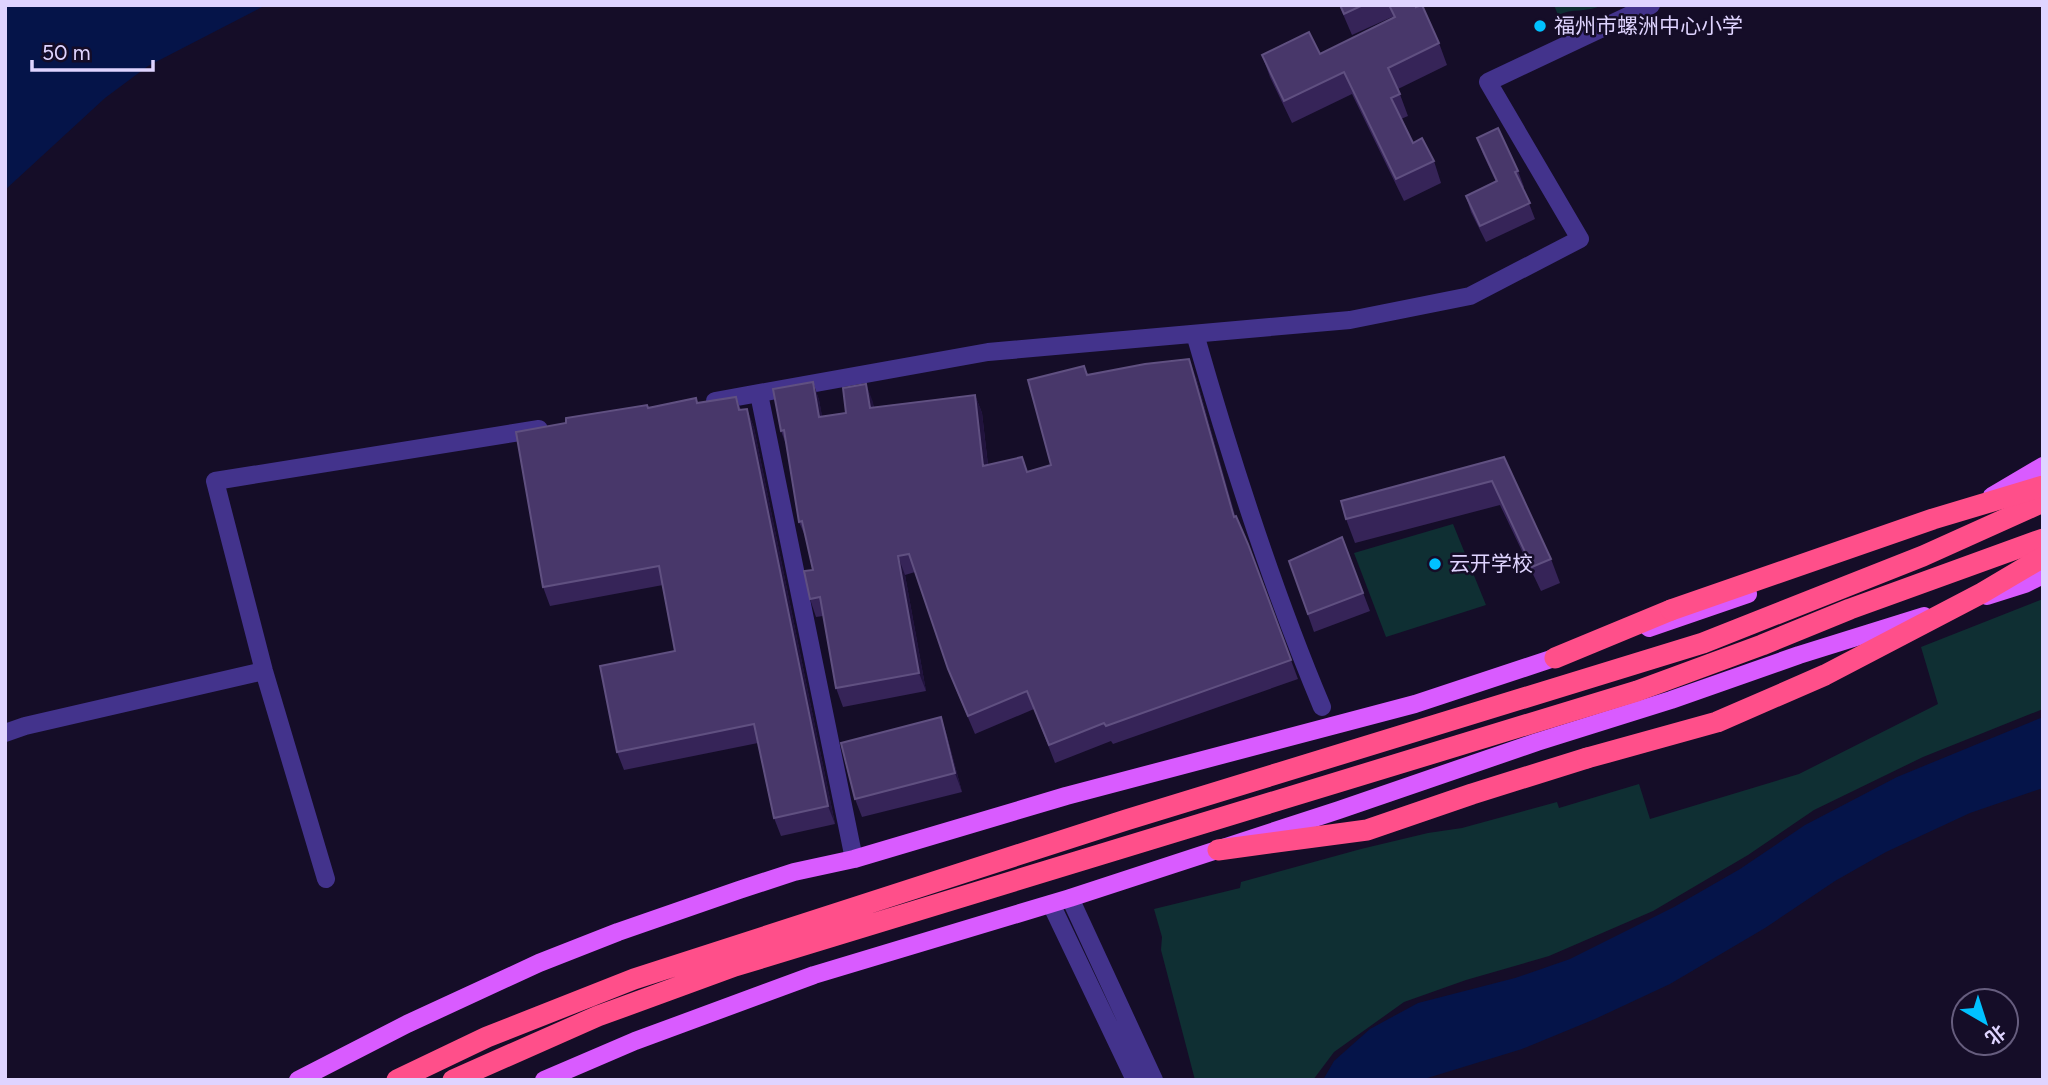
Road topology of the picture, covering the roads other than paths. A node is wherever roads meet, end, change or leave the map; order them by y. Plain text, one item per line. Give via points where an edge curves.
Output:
1 (1651, 5) edge
2 (1195, 334) junction
3 (759, 394) junction
4 (691, 405) edge
5 (555, 427) edge
6 (2043, 466) edge
7 (2043, 486) edge
8 (2043, 502) edge
9 (2043, 538) edge
10 (2043, 556) edge
11 (2043, 575) edge
12 (1555, 658) junction
13 (264, 671) junction
14 (1322, 707) dead end
15 (5, 733) edge
16 (1218, 850) junction
17 (854, 859) junction
18 (326, 879) dead end
19 (1070, 898) junction
20 (1051, 904) junction
21 (299, 1080) edge
22 (397, 1080) edge
23 (453, 1080) edge
24 (544, 1080) edge
25 (1135, 1080) edge
26 (1154, 1080) edge

1 - 2 street via 1488,82 1580,239 1470,296 1350,320
2 - 3 street via 988,352
2 - 14 street via 1247,507
3 - 4 street
3 - 17 street
5 - 13 street via 215,481
6 - 12 main road via 1949,517 1883,544 1688,616
7 - 12 highway, bridge via 1671,610
8 - 22 highway via 1923,556 1703,643 1126,820 634,979 488,1037
9 - 23 highway via 1637,691 735,966 598,1016
10 - 16 highway, bridge via 1825,675 1717,722 1587,758 1367,830
11 - 16 main road
12 - 17 main road via 1415,704 1066,796
13 - 15 street
13 - 18 street
16 - 19 main road
17 - 21 main road via 739,890 559,956 428,1014
19 - 20 main road
19 - 26 street
20 - 24 main road via 801,980
20 - 25 street

